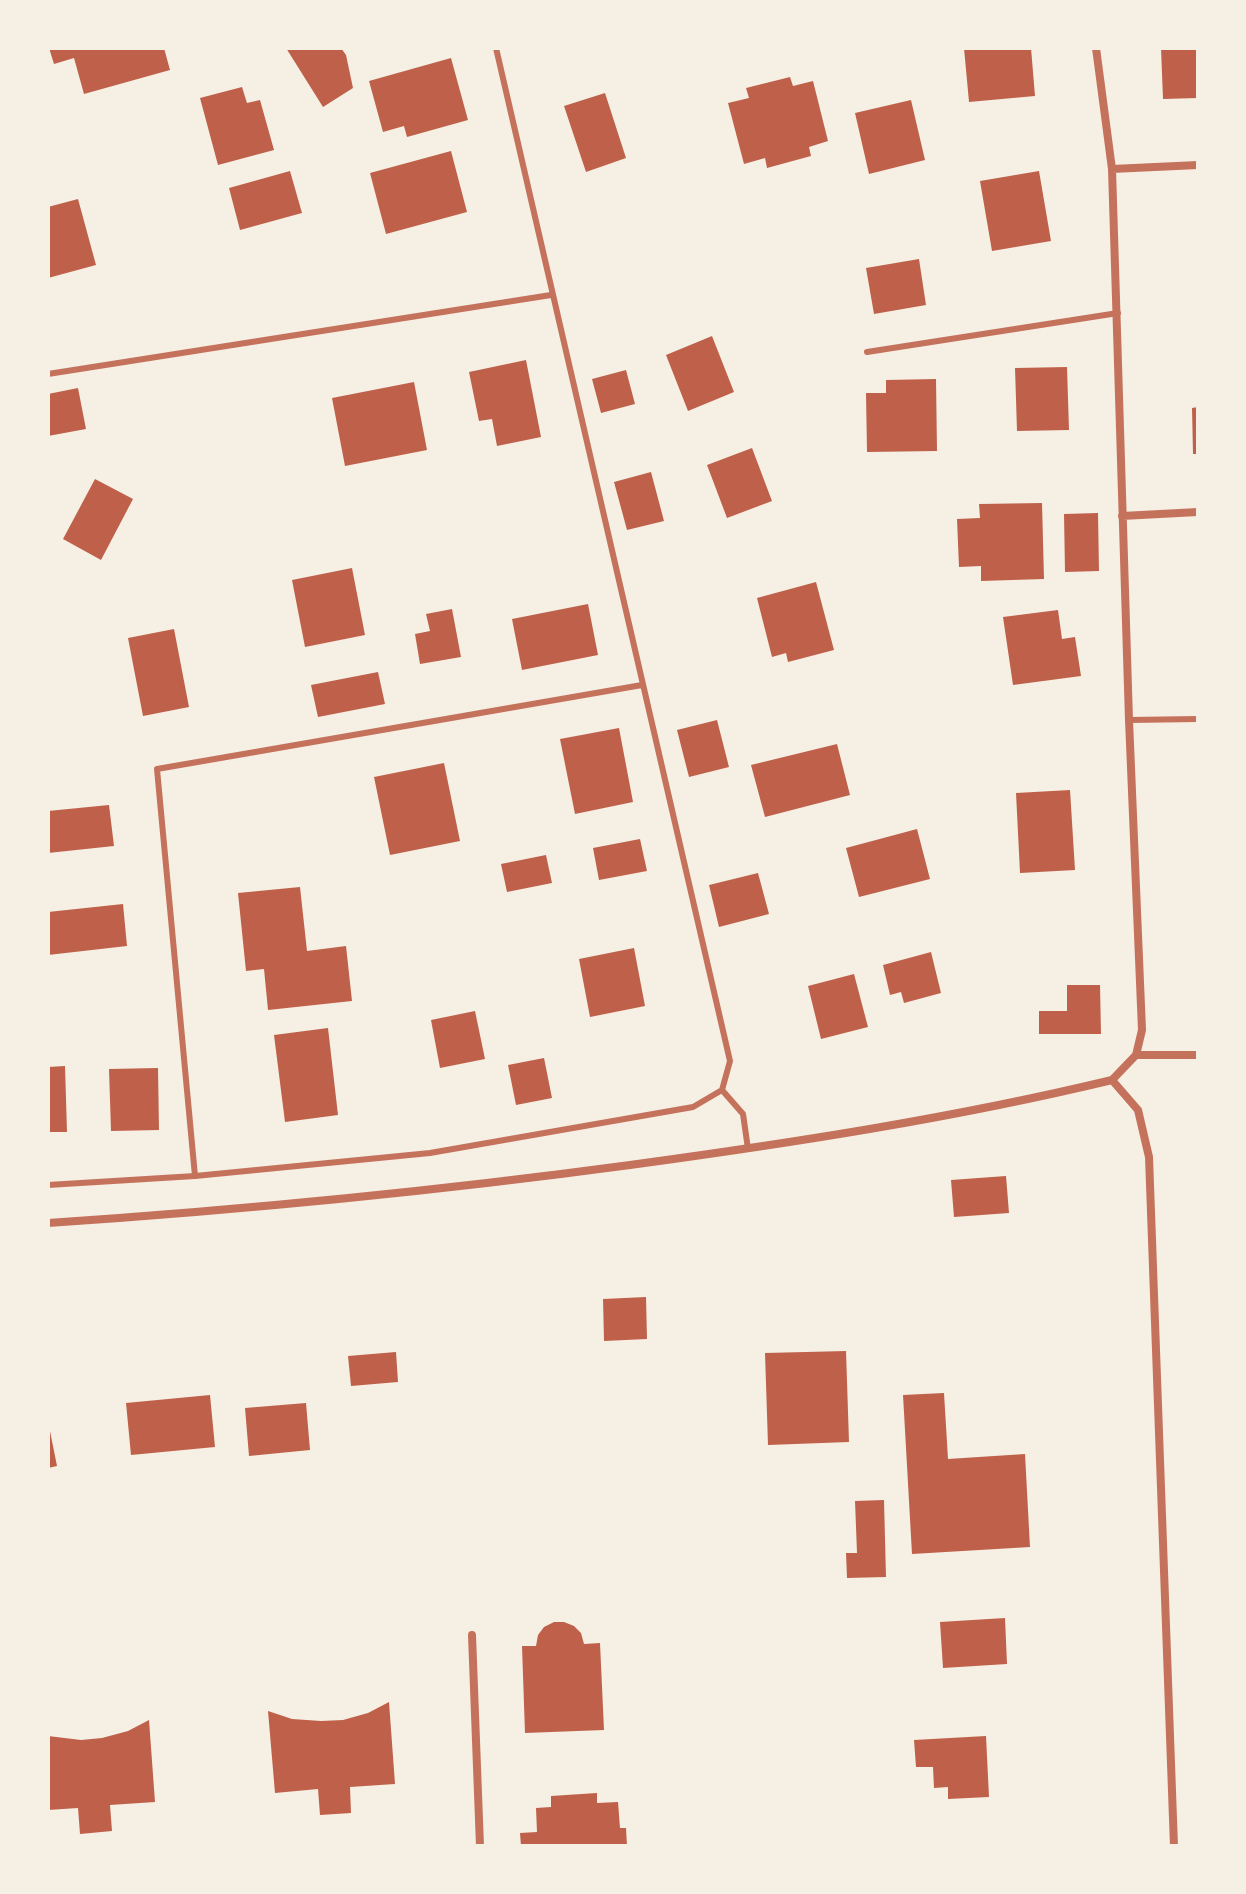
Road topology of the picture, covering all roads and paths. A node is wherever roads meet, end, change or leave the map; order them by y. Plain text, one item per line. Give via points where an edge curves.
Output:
1 (496, 48) edge
2 (1096, 48) edge
3 (1198, 165) edge
4 (1112, 169) junction
5 (551, 295) junction
6 (1118, 313) junction
7 (867, 352) dead end
8 (48, 374) edge
9 (1198, 512) edge
10 (1122, 516) junction
11 (642, 685) junction
12 (1198, 719) edge
13 (1129, 720) junction
14 (1136, 1055) junction
15 (1198, 1055) edge
16 (1112, 1080) junction
17 (722, 1090) junction
18 (748, 1149) junction
19 (195, 1176) junction
20 (48, 1185) edge
21 (48, 1223) edge
22 (472, 1635) dead end
23 (480, 1846) edge
24 (1174, 1846) edge

1 - 5 lane
2 - 4 street
3 - 4 street
4 - 6 street
5 - 8 lane
5 - 11 lane
6 - 7 lane
6 - 10 street
9 - 10 street
10 - 13 street
11 - 17 lane via 730,1061
11 - 19 lane via 157,769
12 - 13 lane
13 - 14 street via 1142,1030
14 - 15 street
14 - 16 street
16 - 18 street
16 - 24 street via 1138,1110 1149,1157
17 - 18 lane via 743,1114
17 - 19 lane via 693,1107 430,1153
18 - 21 street via 219,1211
19 - 20 lane
22 - 23 street

